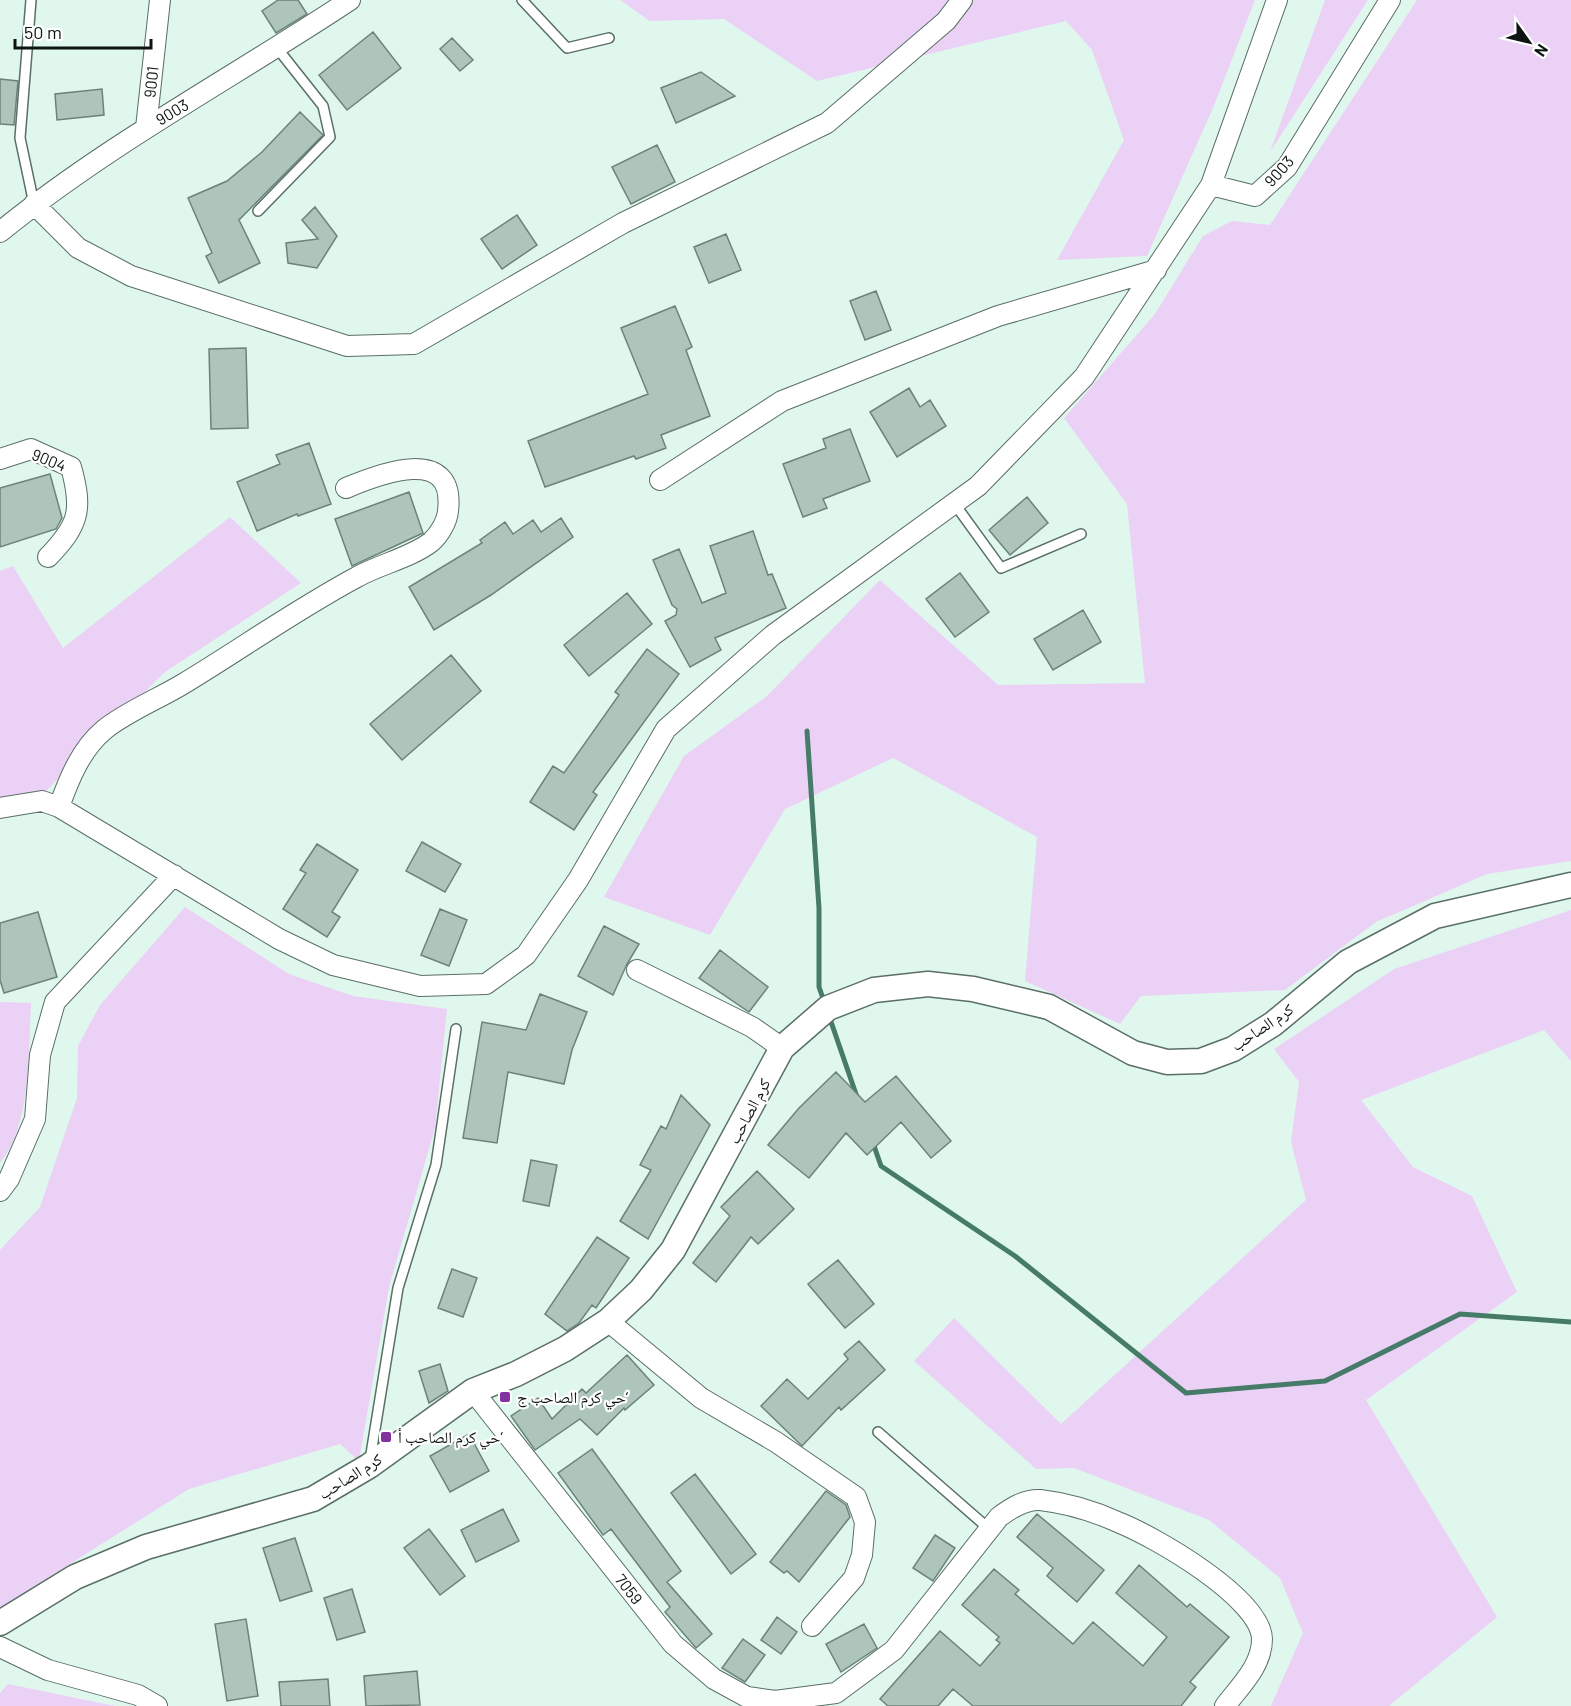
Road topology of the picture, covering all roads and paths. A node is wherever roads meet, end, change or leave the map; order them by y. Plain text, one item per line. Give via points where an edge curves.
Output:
1 (32, 0) edge
2 (160, 0) edge
3 (351, 0) edge
4 (522, 0) edge
5 (962, 0) edge
6 (1276, 0) edge
7 (1389, 0) edge
8 (609, 38) dead end
9 (277, 48) junction
10 (146, 128) junction
11 (1211, 185) junction
12 (34, 204) junction
13 (258, 211) dead end
14 (0, 232) edge
15 (1156, 270) junction
16 (0, 459) edge
17 (660, 480) dead end
18 (346, 489) dead end
19 (954, 503) junction
20 (1081, 534) dead end
21 (48, 557) dead end
22 (59, 807) junction
23 (0, 808) edge
24 (174, 875) junction
25 (1571, 885) edge
26 (637, 970) dead end
27 (456, 1029) dead end
28 (782, 1048) junction
29 (0, 1191) edge
30 (608, 1321) junction
31 (472, 1391) junction
32 (878, 1432) dead end
33 (369, 1466) junction
34 (988, 1528) junction
35 (0, 1623) edge
36 (812, 1626) dead end
37 (0, 1647) edge
38 (834, 1700) edge
39 (157, 1706) edge
40 (1225, 1706) edge

1 - 12 lane via 20,138
2 - 10 street, 9001
3 - 9 street, 9003
4 - 8 lane via 567,48
5 - 12 street via 946,21 827,123 623,223 414,344 347,346 131,276 78,248
6 - 11 street
7 - 11 street, 9003 via 1287,167 1255,196
9 - 10 street, 9003
9 - 13 lane via 323,106 330,137
10 - 12 street, 9003
11 - 15 street
12 - 14 street, 9003
15 - 17 street via 998,315 782,401
15 - 19 street via 1084,377 978,486
16 - 21 street, 9004 via 31,449 71,467 80,498 69,535
18 - 22 street via 368,479 429,468 444,485 448,512 442,529 430,543 357,577 104,730 74,768
19 - 20 lane via 1002,568
19 - 24 street via 773,635 666,729 578,880 526,955 486,984 420,986 333,965 279,939
22 - 23 street via 42,801
22 - 24 street
24 - 29 street via 55,1002 40,1055 35,1119
25 - 28 street, كرم الصاحب via 1435,916 1348,962 1273,1024 1233,1049 1201,1060 1167,1062 1133,1053 1049,1007 973,989 928,984 874,990 828,1008
26 - 28 street via 752,1027
27 - 33 lane via 436,1165 398,1288
28 - 30 street, كرم الصاحب via 673,1250 641,1290
30 - 31 street, كرم الصاحب via 565,1349
30 - 36 street via 701,1398 776,1442 856,1497 864,1522 860,1563 854,1578
31 - 33 street, كرم الصاحب
31 - 38 street, 7059 via 673,1644 706,1672 747,1697 775,1701
32 - 34 lane
33 - 35 street, كرم الصاحب via 313,1499 146,1547 75,1577
34 - 38 street via 894,1650
34 - 40 street via 1015,1505 1038,1500 1081,1509 1121,1523 1215,1578 1237,1598 1262,1636 1260,1655
37 - 39 street via 48,1670 138,1695

